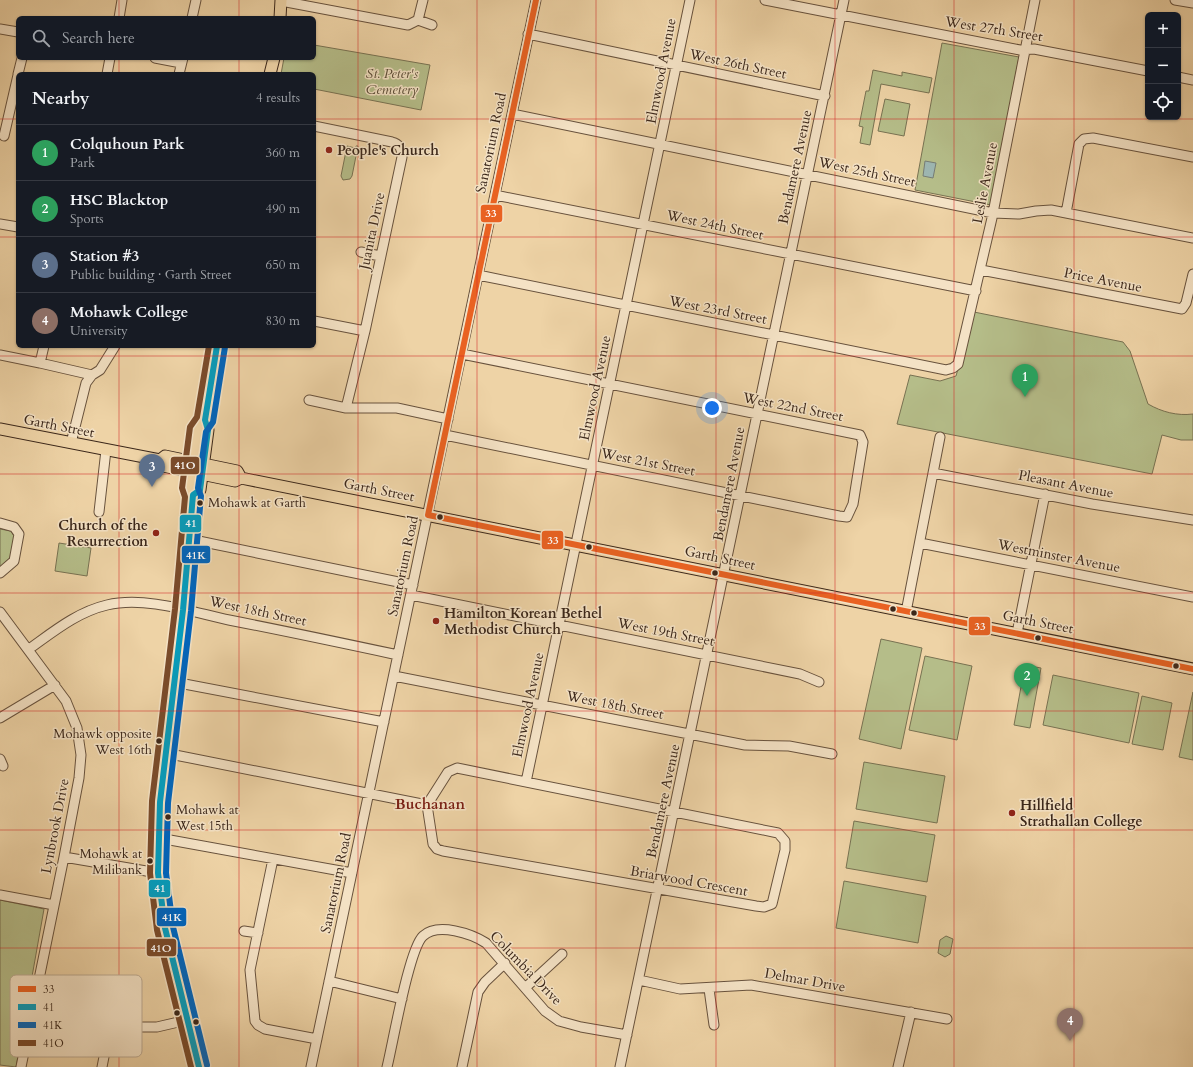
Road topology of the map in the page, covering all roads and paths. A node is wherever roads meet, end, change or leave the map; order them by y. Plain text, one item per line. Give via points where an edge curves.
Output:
1 (122, 0) edge
2 (196, 0) edge
3 (423, 0) edge
4 (536, 0) edge
5 (690, 0) edge
6 (765, 0) edge
7 (844, 0) edge
8 (1035, 0) edge
9 (1176, 0) edge
10 (281, 1) edge
11 (1193, 3) edge
12 (841, 15) junction
13 (119, 16) edge
14 (192, 16) edge
15 (280, 16) edge
16 (418, 20) junction
17 (432, 25) dead end
18 (0, 29) edge
19 (16, 32) edge
20 (528, 34) junction
21 (1025, 50) junction
22 (22, 60) edge
23 (110, 60) edge
24 (274, 60) edge
25 (182, 61) edge
26 (676, 65) junction
27 (1145, 70) edge
28 (18, 72) edge
29 (106, 72) edge
30 (179, 72) edge
31 (270, 72) edge
32 (1181, 78) edge
33 (1193, 80) edge
34 (16, 83) edge
35 (825, 96) junction
36 (512, 114) junction
37 (316, 126) edge
38 (4, 136) dead end
39 (660, 145) junction
40 (1193, 157) edge
41 (808, 174) junction
42 (495, 195) junction
43 (994, 213) junction
44 (1066, 213) junction
45 (0, 224) edge
46 (642, 224) junction
47 (16, 227) edge
48 (1193, 238) edge
49 (362, 252) dead end
50 (791, 255) junction
51 (380, 256) junction
52 (981, 270) junction
53 (478, 274) junction
54 (1193, 274) edge
55 (976, 291) junction
56 (626, 305) junction
57 (316, 320) edge
58 (365, 331) junction
59 (774, 335) junction
60 (44, 348) edge
61 (114, 348) edge
62 (217, 348) edge
63 (462, 354) junction
64 (0, 355) edge
65 (40, 362) junction
66 (953, 368) joint
67 (92, 375) junction
68 (610, 385) junction
69 (309, 400) dead end
70 (346, 408) junction
71 (757, 415) junction
72 (448, 418) junction
73 (0, 429) edge
74 (445, 434) junction
75 (940, 437) dead end
76 (71, 443) junction
77 (106, 450) junction
78 (593, 466) junction
79 (198, 468) junction
80 (933, 473) junction
81 (1045, 494) junction
82 (741, 495) junction
83 (99, 512) dead end
84 (428, 515) junction
85 (847, 516) joint
86 (1193, 520) edge
87 (0, 523) edge
88 (189, 539) junction
89 (920, 543) junction
90 (577, 544) junction
91 (1031, 564) junction
92 (0, 573) edge
93 (725, 575) junction
94 (413, 585) junction
95 (411, 595) junction
96 (1193, 597) edge
97 (183, 610) junction
98 (0, 612) edge
99 (906, 612) junction
100 (559, 625) junction
101 (1017, 633) junction
102 (29, 650) junction
103 (398, 654) junction
104 (708, 654) junction
105 (1193, 669) edge
106 (394, 676) junction
107 (174, 682) junction
108 (819, 682) dead end
109 (54, 685) junction
110 (543, 705) junction
111 (0, 718) edge
112 (384, 722) junction
113 (691, 735) junction
114 (165, 752) junction
115 (832, 754) dead end
116 (526, 782) junction
117 (370, 793) junction
118 (427, 805) junction
119 (675, 811) junction
120 (159, 838) junction
121 (64, 857) junction
122 (273, 859) junction
123 (158, 873) junction
124 (352, 874) junction
125 (658, 890) junction
126 (0, 895) edge
127 (54, 905) junction
128 (244, 931) dead end
129 (258, 933) junction
130 (562, 954) dead end
131 (505, 963) junction
132 (39, 975) edge
133 (639, 980) junction
134 (329, 982) junction
135 (525, 988) junction
136 (709, 988) junction
137 (402, 999) junction
138 (911, 1012) junction
139 (947, 1019) dead end
140 (187, 1020) junction
141 (714, 1025) dead end
142 (142, 1027) edge
143 (627, 1035) junction
144 (317, 1039) junction
145 (23, 1057) edge
146 (104, 1057) edge
147 (21, 1067) edge
148 (102, 1067) edge
149 (200, 1067) edge
150 (311, 1067) edge
151 (387, 1067) edge
152 (462, 1067) edge
153 (620, 1067) edge
154 (898, 1067) edge

1 - 13 street
2 - 14 street
3 - 16 street
4 - 20 street, Sanatorium Road
5 - 26 street, Elmwood Avenue
6 - 12 street, West 27th Street
7 - 12 street, Bendamere Avenue
8 - 21 street, Leslie Avenue
9 - 11 street
10 - 15 main road
10 - 16 street via 408,25
12 - 21 street, West 27th Street
12 - 35 street, Bendamere Avenue
16 - 17 street
18 - 19 street
20 - 26 street, West 26th Street
20 - 36 street, Sanatorium Road
21 - 27 street, West 27th Street via 1034,49
21 - 43 street, Leslie Avenue
22 - 28 street
23 - 29 street
24 - 31 main road
25 - 30 street
26 - 35 street, West 26th Street
26 - 39 street, Elmwood Avenue
32 - 33 street
34 - 38 street
35 - 41 street, Bendamere Avenue
36 - 39 street, West 25th Street
36 - 42 street, Sanatorium Road
37 - 51 street, Juanita Drive via 392,142 402,149
39 - 41 street, West 25th Street
39 - 46 street, Elmwood Avenue
40 - 44 street via 1093,138 1084,139 1079,144
41 - 43 street, West 25th Street
41 - 50 street, Bendamere Avenue
42 - 46 street, West 24th Street
42 - 53 street, Sanatorium Road
43 - 44 street, West 25th Street via 1019,214 1051,210
43 - 52 street, Leslie Avenue
44 - 48 street, West 25th Street
45 - 47 street
46 - 50 street, West 24th Street
46 - 56 street, Elmwood Avenue
49 - 51 street
50 - 55 street, West 24th Street
50 - 59 street, Bendamere Avenue
51 - 58 street, Juanita Drive
52 - 54 street, Price Avenue via 1182,309 1186,303
52 - 55 street, Leslie Avenue
53 - 56 street, West 23rd Street
53 - 63 street, Sanatorium Road
55 - 66 street, Leslie Avenue via 958,364
56 - 59 street, West 23rd Street
56 - 68 street, Elmwood Avenue
57 - 58 street
58 - 70 street, Juanita Drive
59 - 66 street, West 23rd Street via 946,370
59 - 71 street, Bendamere Avenue
60 - 65 street
61 - 67 street via 100,370
62 - 79 main road via 204,420 208,430
63 - 68 street, West 22nd Street
63 - 72 street, Sanatorium Road
64 - 65 street
65 - 67 street
67 - 76 street via 84,389
68 - 71 street, West 22nd Street
68 - 78 street, Elmwood Avenue
69 - 70 street
70 - 72 street via 392,407
71 - 82 street, Bendamere Avenue
71 - 85 street, West 22nd Street via 860,435 863,442 853,504
72 - 74 street, Sanatorium Road
73 - 76 main road, Garth Street
74 - 78 street, West 21st Street
74 - 84 street, Sanatorium Road
75 - 80 street
76 - 77 main road, Garth Street
77 - 79 main road, Garth Street via 160,460 163,466
77 - 83 street
78 - 82 street, West 21st Street
78 - 90 street, Elmwood Avenue
79 - 84 main road, Garth Street via 237,471 241,478
79 - 88 main road via 190,489 193,495
80 - 81 street, Pleasant Avenue
80 - 89 street
81 - 86 street, Pleasant Avenue
81 - 91 street
82 - 85 street, West 21st Street
82 - 93 street, Bendamere Avenue
84 - 90 main road, Garth Street
84 - 94 street, Sanatorium Road
87 - 92 street via 14,527 19,534 14,561
88 - 94 street
88 - 97 main road
89 - 91 street, Westminster Avenue
89 - 99 street
90 - 93 main road, Garth Street
90 - 100 street, Elmwood Avenue
91 - 96 street, Westminster Avenue
91 - 101 street
93 - 99 main road, Garth Street
93 - 104 street, Bendamere Avenue
94 - 95 street, Sanatorium Road
95 - 100 street, West 19th Street
95 - 103 street, Sanatorium Road
97 - 102 street, West 18th Street via 142,602 107,605 77,616
97 - 103 street, West 18th Street
97 - 107 main road
98 - 102 street, Lynbrook Drive
99 - 101 main road, Garth Street
100 - 104 street, West 19th Street
100 - 110 street, Elmwood Avenue
101 - 105 main road, Garth Street
102 - 109 street, Lynbrook Drive
103 - 106 street, Sanatorium Road
104 - 108 street, West 19th Street via 800,674
104 - 113 street, Bendamere Avenue
106 - 110 street, West 18th Street
106 - 112 street, Sanatorium Road
107 - 112 street
107 - 114 main road
109 - 111 street
109 - 121 street, Lynbrook Drive via 66,701 77,728 81,755
110 - 113 street, West 18th Street
110 - 116 street, Elmwood Avenue
112 - 117 street, Sanatorium Road
113 - 115 street, West 18th Street via 745,745 789,746
113 - 119 street, Bendamere Avenue
114 - 117 street
114 - 120 main road
116 - 118 street, Briarwood Crescent via 452,769
116 - 119 street, Briarwood Crescent
117 - 118 street
117 - 124 street, Sanatorium Road
118 - 125 street, Briarwood Crescent via 433,844 437,849
119 - 125 street, Bendamere Avenue
119 - 125 street, Briarwood Crescent via 778,833 785,841 784,856 772,904 764,907
120 - 122 street
120 - 123 main road
121 - 123 street
121 - 127 street, Lynbrook Drive
122 - 124 street
122 - 129 street
123 - 140 main road via 161,909
124 - 134 street, Sanatorium Road
125 - 133 street, Bendamere Avenue
126 - 127 street
127 - 132 street, Lynbrook Drive
128 - 129 street
129 - 144 street via 250,970 255,1021 258,1026 265,1029
130 - 135 street
131 - 135 street, Columbia Drive
131 - 137 street, Columbia Drive via 476,937 451,930 436,930 424,934 418,942
131 - 152 street via 478,992
133 - 136 street, Delmar Drive via 671,988
133 - 143 street, Bendamere Avenue
134 - 137 street
134 - 144 street, Sanatorium Road
135 - 143 street, Columbia Drive via 545,1011 559,1021 581,1028
136 - 138 street, Delmar Drive via 751,985
136 - 141 street
137 - 151 street, Columbia Drive
138 - 139 street, Delmar Drive
138 - 154 street
140 - 142 street via 149,1028
140 - 149 main road
143 - 153 street, Bendamere Avenue
144 - 150 street, Sanatorium Road
145 - 147 street, Lynbrook Drive
146 - 148 street

